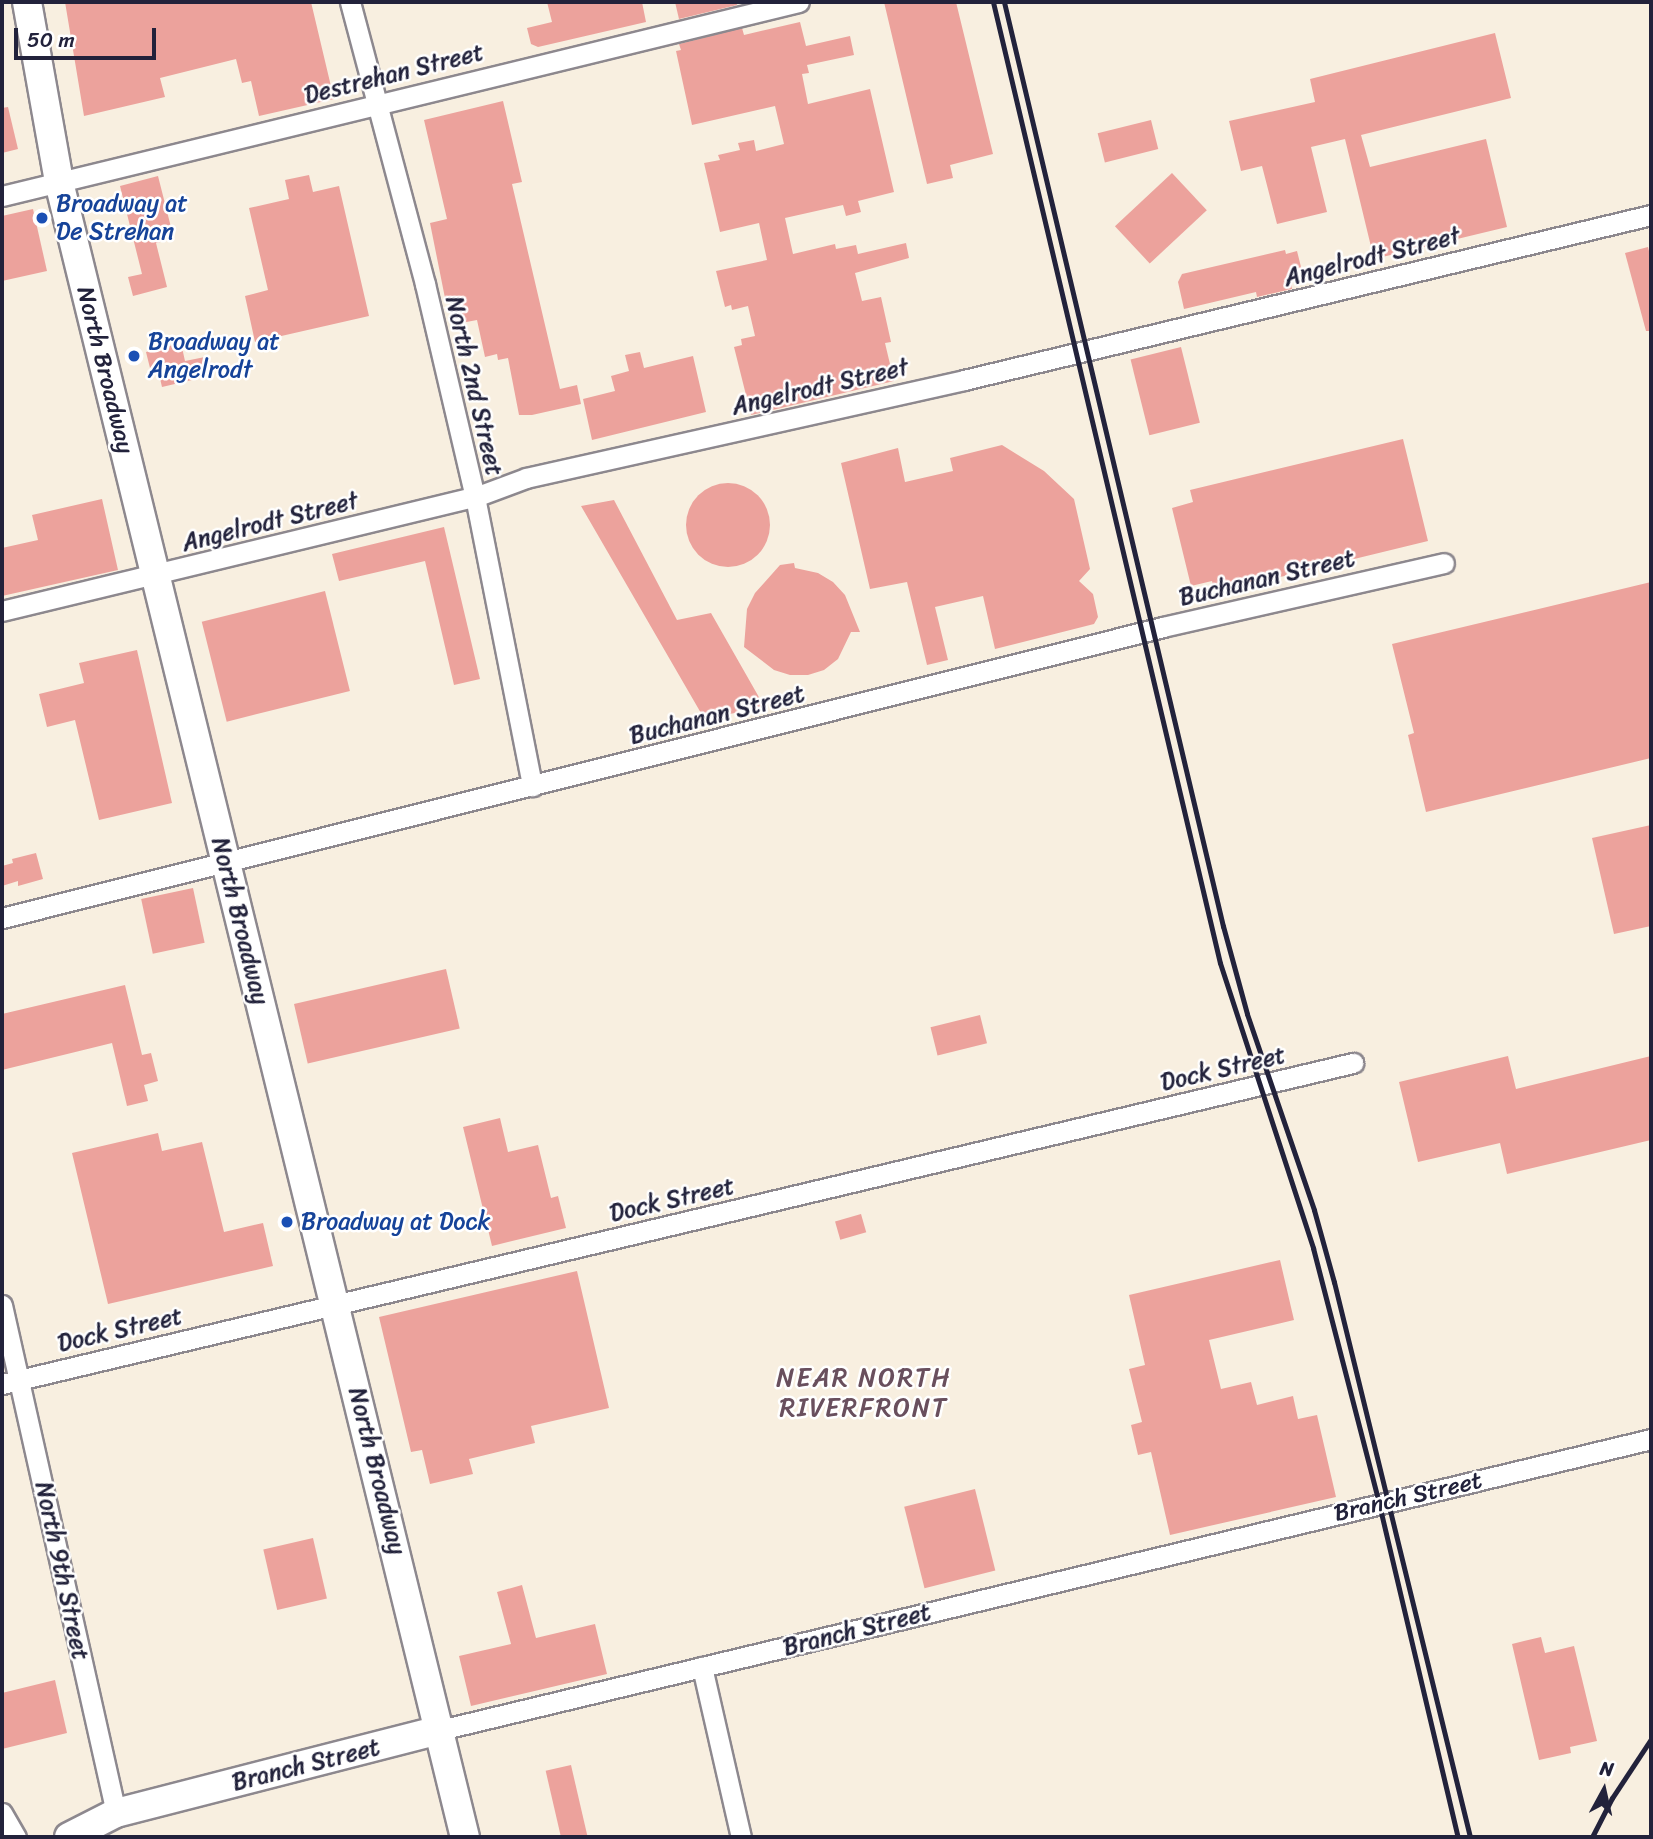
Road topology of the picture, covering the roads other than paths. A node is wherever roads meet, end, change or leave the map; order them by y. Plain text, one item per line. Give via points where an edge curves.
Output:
1 (27, 2) edge
2 (351, 2) edge
3 (799, 2) edge
4 (377, 103) junction
5 (59, 182) junction
6 (2, 196) edge
7 (1651, 215) edge
8 (475, 497) junction
9 (1444, 563) dead end
10 (155, 575) junction
11 (2, 611) edge
12 (532, 786) junction
13 (225, 862) junction
14 (2, 918) edge
15 (1353, 1063) dead end
16 (2, 1305) edge
17 (336, 1305) junction
18 (11, 1382) edge
19 (1651, 1439) edge
20 (702, 1667) junction
21 (440, 1730) junction
22 (2, 1813) edge
23 (119, 1825) edge
24 (16, 1837) edge
25 (69, 1837) edge
26 (465, 1837) edge
27 (741, 1837) edge

1 - 5 main road, North Broadway
2 - 4 street, North 2nd Street
3 - 4 street, Destrehan Street
4 - 5 street, Destrehan Street
4 - 8 street, North 2nd Street
5 - 6 street, Destrehan Street
5 - 10 main road, North Broadway
7 - 8 street, Angelrodt Street via 976,377 526,478
8 - 10 street, Angelrodt Street
8 - 12 street, North 2nd Street
9 - 12 street, Buchanan Street via 1163,627
10 - 11 street, Angelrodt Street
10 - 13 main road, North Broadway
12 - 13 street, Buchanan Street
13 - 14 street, Buchanan Street
13 - 17 main road, North Broadway
15 - 17 street, Dock Street
16 - 18 street, North 9th Street
17 - 18 street, Dock Street
17 - 21 main road, North Broadway
18 - 23 street, North 9th Street
19 - 20 street, Branch Street
20 - 21 street, Branch Street
20 - 27 street
21 - 23 main road, Branch Street
21 - 26 main road, North Broadway
22 - 24 street
23 - 25 main road, Branch Street

